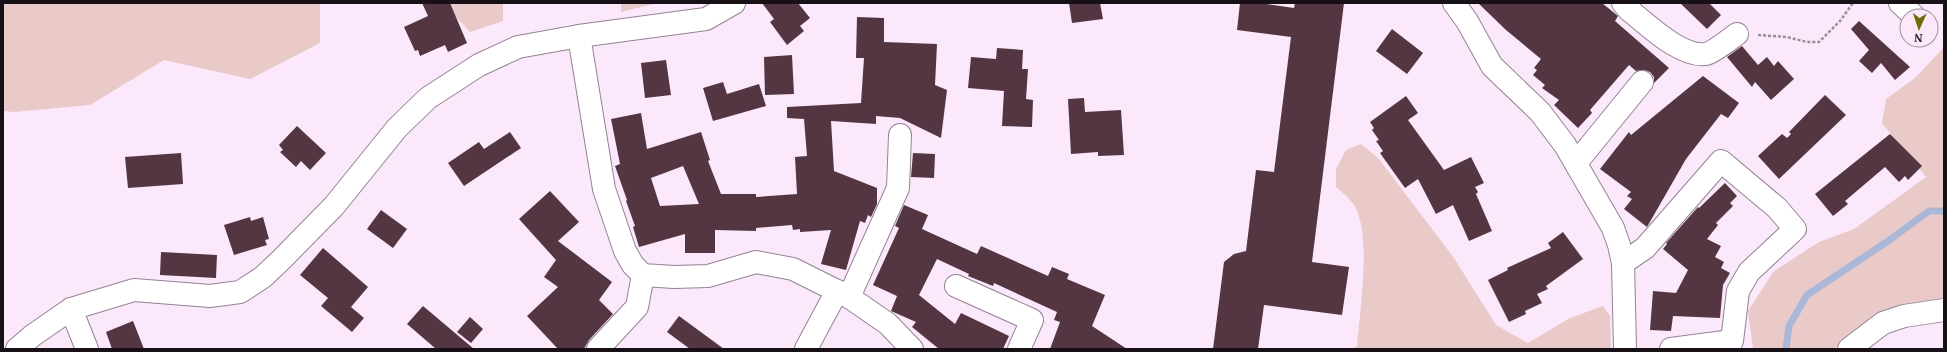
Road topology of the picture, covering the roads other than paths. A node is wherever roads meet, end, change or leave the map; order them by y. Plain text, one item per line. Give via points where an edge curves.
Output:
1 (734, 3) edge
2 (1454, 3) edge
3 (1623, 3) edge
4 (1737, 34) road end
5 (579, 36) junction
6 (1642, 82) dead end
7 (900, 135) dead end
8 (1576, 163) junction
9 (1623, 263) junction
10 (643, 275) junction
11 (956, 286) dead end
12 (843, 294) junction
13 (71, 309) junction
14 (1944, 310) edge
15 (17, 349) edge
16 (87, 349) edge
17 (598, 349) edge
18 (806, 349) edge
19 (912, 349) edge
20 (1019, 349) edge
21 (1625, 349) edge
22 (1671, 349) edge
23 (1849, 349) edge

1 - 5 street via 706,19
2 - 8 street via 1467,20 1492,66 1540,112 1566,145
3 - 4 street via 1681,50 1695,54 1707,54
5 - 10 street via 604,189 625,251
5 - 13 street via 518,47 479,65 428,98 397,128 334,206 263,277 240,292 210,296 134,290
6 - 8 street
7 - 12 street via 898,188
8 - 9 street via 1613,228
9 - 21 street
9 - 22 street via 1645,248 1721,161 1778,208 1795,229 1749,272 1738,291 1732,341
10 - 12 street via 708,276 756,262 793,269
10 - 17 street via 637,307
11 - 20 street via 1032,320
12 - 18 street
12 - 19 street via 888,324
13 - 15 street
13 - 16 street
14 - 23 street via 1883,322

